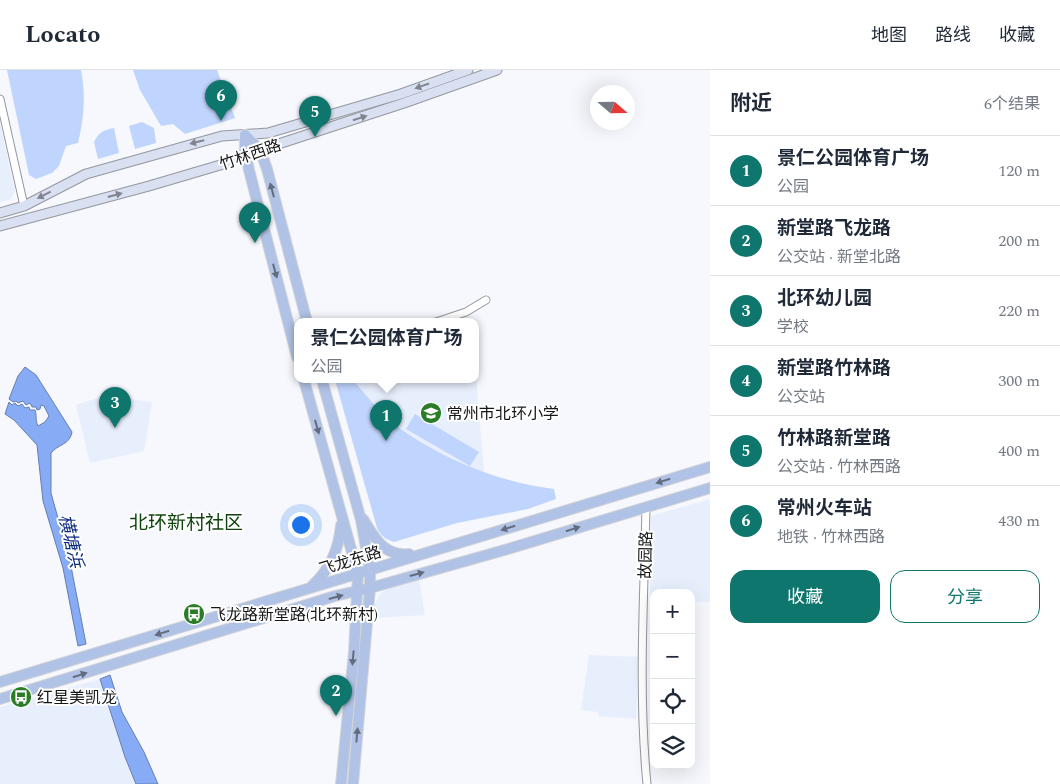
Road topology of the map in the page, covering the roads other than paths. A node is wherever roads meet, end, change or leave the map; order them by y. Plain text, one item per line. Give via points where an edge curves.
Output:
1 (468, 70) edge
2 (496, 70) edge
3 (455, 76) edge
4 (0, 99) edge
5 (245, 135) junction
6 (260, 150) junction
7 (245, 153) junction
8 (24, 206) junction
9 (0, 213) edge
10 (0, 226) edge
11 (486, 300) dead end
12 (306, 318) edge
13 (448, 318) edge
14 (294, 345) edge
15 (305, 383) edge
16 (323, 383) edge
17 (710, 467) edge
18 (710, 488) edge
19 (646, 507) junction
20 (359, 511) junction
21 (342, 517) junction
22 (427, 552) junction
23 (370, 570) junction
24 (358, 574) junction
25 (309, 588) junction
26 (370, 588) junction
27 (357, 592) junction
28 (0, 682) edge
29 (0, 699) edge
30 (341, 784) edge
31 (353, 784) edge
32 (647, 784) edge

1 - 3 main road, 竹林西路
2 - 3 main road, 竹林西路
3 -> 5 main road, 竹林西路 via 268,133
6 -> 3 main road, 竹林西路 via 404,103
4 - 8 street
5 - 6 main road
5 - 7 main road
5 -> 8 main road, 竹林西路 via 222,136 86,174
6 - 7 main road, 竹林西路
12 -> 6 main road
10 -> 7 main road, 竹林西路 via 149,186
7 -> 14 main road
8 - 9 main road, 竹林西路
11 - 13 street
15 -> 21 main road
16 - 20 main road
17 -> 22 main road, 飞龙东路
18 - 19 main road, 飞龙东路
26 -> 19 main road, 飞龙东路
19 - 32 street, 故园路 via 643,660
20 - 22 main road via 375,539 388,551 400,555
20 - 23 main road
21 - 24 main road
21 - 25 main road via 340,542 331,564
22 - 23 main road, 飞龙东路
23 - 24 main road, 飞龙东路
23 - 26 main road
24 - 25 main road, 飞龙东路
24 - 27 main road
25 -> 28 main road, 飞龙东路
26 - 27 main road, 飞龙东路
31 -> 26 main road
29 -> 27 main road, 飞龙东路
27 -> 30 main road

